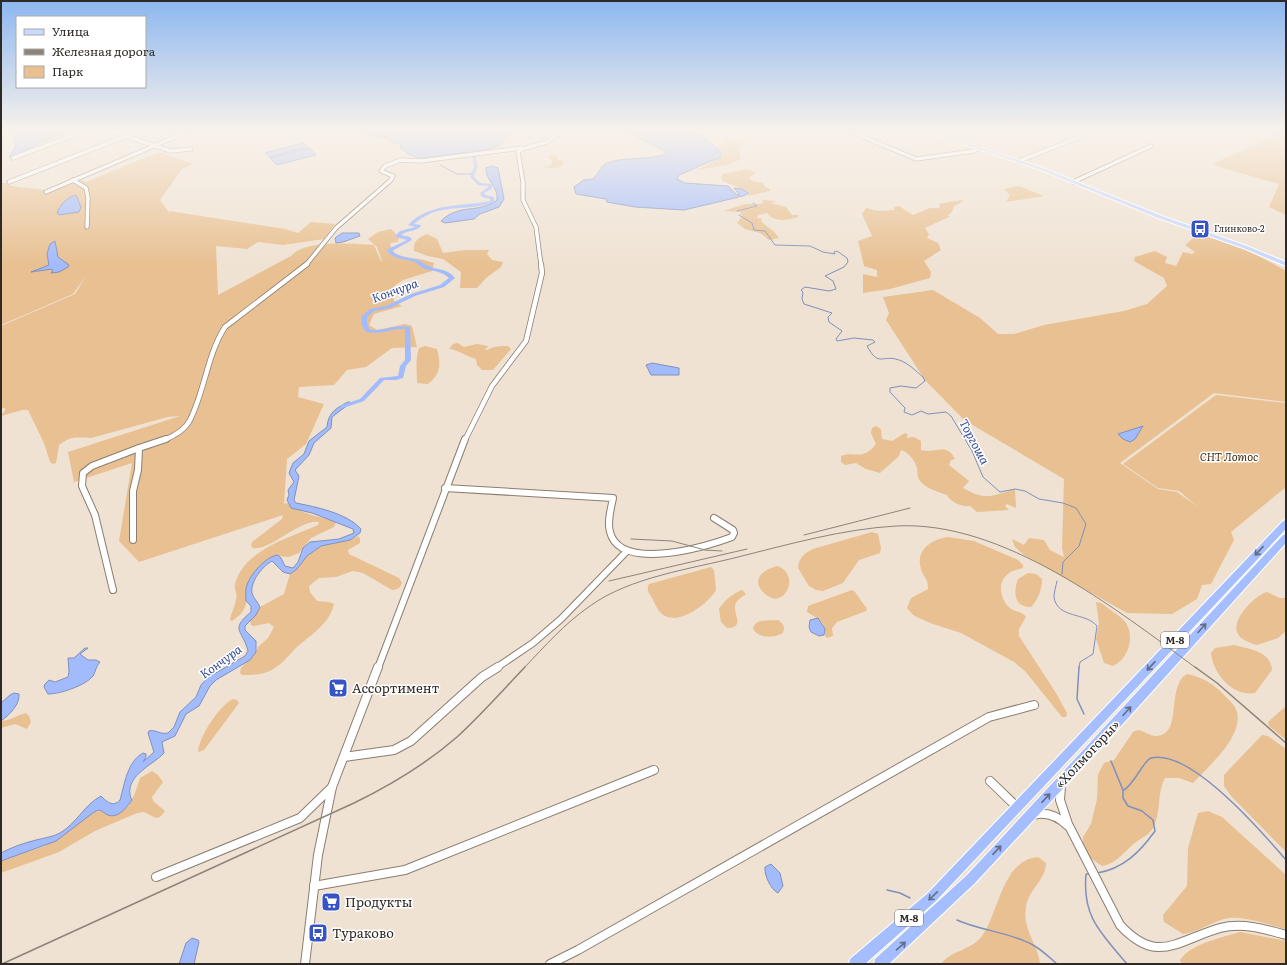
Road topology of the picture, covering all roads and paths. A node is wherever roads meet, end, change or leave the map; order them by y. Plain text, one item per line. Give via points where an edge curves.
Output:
1 (24, 176) edge
2 (82, 176) edge
3 (392, 176) edge
4 (522, 176) edge
5 (1058, 176) edge
6 (1086, 176) edge
7 (72, 180) junction
8 (9, 182) dead end
9 (1073, 182) junction
10 (46, 192) dead end
11 (87, 227) dead end
12 (1286, 264) edge
13 (139, 448) junction
14 (445, 488) junction
15 (714, 518) dead end
16 (1286, 523) edge
17 (1286, 536) edge
18 (132, 540) dead end
19 (627, 551) junction
20 (113, 590) dead end
21 (1034, 705) dead end
22 (344, 757) junction
23 (654, 770) dead end
24 (1063, 780) junction
25 (990, 782) dead end
26 (332, 787) junction
27 (1018, 808) junction
28 (1029, 817) junction
29 (1070, 828) junction
30 (156, 877) dead end
31 (314, 886) junction
32 (1286, 934) edge
33 (305, 964) edge
34 (550, 964) edge
35 (856, 964) edge
36 (880, 964) edge

1 - 8 street
2 - 7 street
3 - 13 street via 391,180 336,228 306,265 225,327 217,340 186,427 176,435
4 - 14 street via 523,200 536,227 542,273 526,341 492,386 464,439
5 - 9 main road
6 - 9 street
7 - 10 street
7 - 11 street via 86,188
9 - 12 main road
13 - 18 street via 138,470 133,490
13 - 20 street via 92,466 82,473 82,486 95,515
14 - 19 street via 613,498 611,534
14 - 22 street
15 - 19 street via 733,530 732,537 673,552
16 -> 27 highway, «Холмогоры» / М-8
24 -> 17 highway, «Холмогоры» / М-8
19 - 22 street via 561,619 533,643 482,677 411,741 394,750
21 - 34 street via 989,717
22 - 26 street
23 - 31 street via 405,870
28 -> 24 highway, «Холмогоры» / М-8
24 - 29 street via 1060,796
25 - 27 street
26 - 30 street via 300,818
26 - 31 street via 324,818
27 -> 35 highway, М-8 via 932,897
28 - 29 street via 1038,814 1055,816 1062,819
36 -> 28 highway, «Холмогоры» / М-8 via 966,884
29 - 32 street via 1119,924 1134,944 1143,951 1162,955 1212,930 1232,926
31 - 33 street

